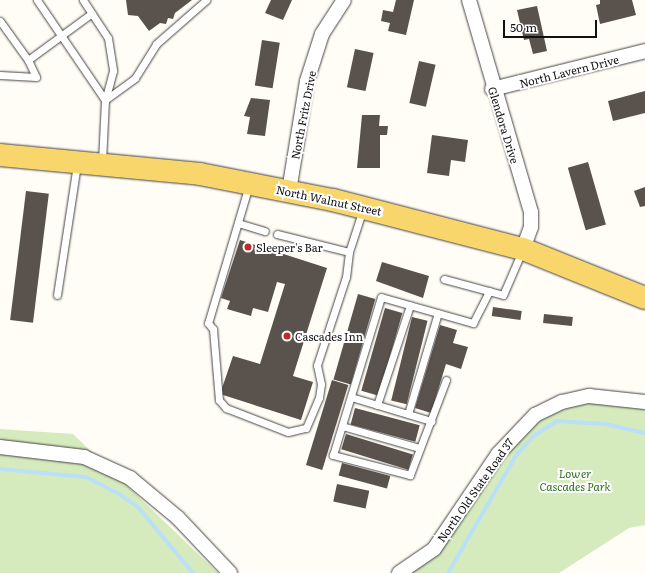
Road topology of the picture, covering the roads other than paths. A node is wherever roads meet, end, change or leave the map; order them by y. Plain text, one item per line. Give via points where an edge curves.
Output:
1 (37, 0) edge
2 (83, 0) edge
3 (206, 0) edge
4 (344, 0) edge
5 (469, 0) edge
6 (92, 13) junction
7 (0, 21) edge
8 (61, 35) junction
9 (645, 51) edge
10 (28, 60) junction
11 (0, 75) edge
12 (492, 89) junction
13 (105, 100) junction
14 (0, 154) edge
15 (77, 160) junction
16 (102, 162) junction
17 (250, 183) junction
18 (288, 191) junction
19 (364, 207) junction
20 (238, 224) junction
21 (265, 231) dead end
22 (277, 234) dead end
23 (522, 250) junction
24 (349, 252) junction
25 (444, 279) dead end
26 (489, 291) junction
27 (57, 295) dead end
28 (645, 298) edge
29 (410, 305) junction
30 (438, 313) junction
31 (446, 380) dead end
32 (351, 397) junction
33 (645, 402) edge
34 (377, 405) junction
35 (408, 414) junction
36 (430, 421) junction
37 (342, 426) junction
38 (0, 447) edge
39 (420, 448) junction
40 (230, 573) edge
41 (399, 573) edge

1 - 8 lane
2 - 6 lane
3 - 13 lane via 156,44 135,78
4 - 18 street, North Fritz Drive via 322,34 307,81
5 - 12 street, Glendora Drive
6 - 8 lane
6 - 13 lane via 108,38 113,71
7 - 10 lane
8 - 10 lane
8 - 13 lane
9 - 12 street, North Lavern Drive
10 - 11 lane via 36,77
12 - 23 street, Glendora Drive via 531,212 531,227
13 - 16 lane
14 - 15 main road, North Walnut Street
15 - 16 main road, North Walnut Street
15 - 27 lane
16 - 17 main road, North Walnut Street
17 - 18 main road, North Walnut Street
17 - 20 lane
18 - 19 main road, North Walnut Street
19 - 23 main road, North Walnut Street
19 - 24 lane
20 - 21 lane
20 - 24 lane via 208,323 213,328 219,400 226,408 288,432 306,428 319,398 321,384 317,365 346,277
22 - 24 lane
23 - 26 lane via 504,295
23 - 28 main road, North Walnut Street
25 - 26 lane
26 - 30 lane via 473,323
29 - 30 lane
29 - 32 lane via 380,297
29 - 34 lane
30 - 35 lane
31 - 36 lane
32 - 34 lane
32 - 37 lane
33 - 41 street, North Old State Road 37 via 589,396 562,402 535,416 498,454 434,549
34 - 35 lane
35 - 36 lane
36 - 39 lane
37 - 39 lane
37 - 39 lane via 333,455 410,475
38 - 40 street via 84,457 124,475 178,518

